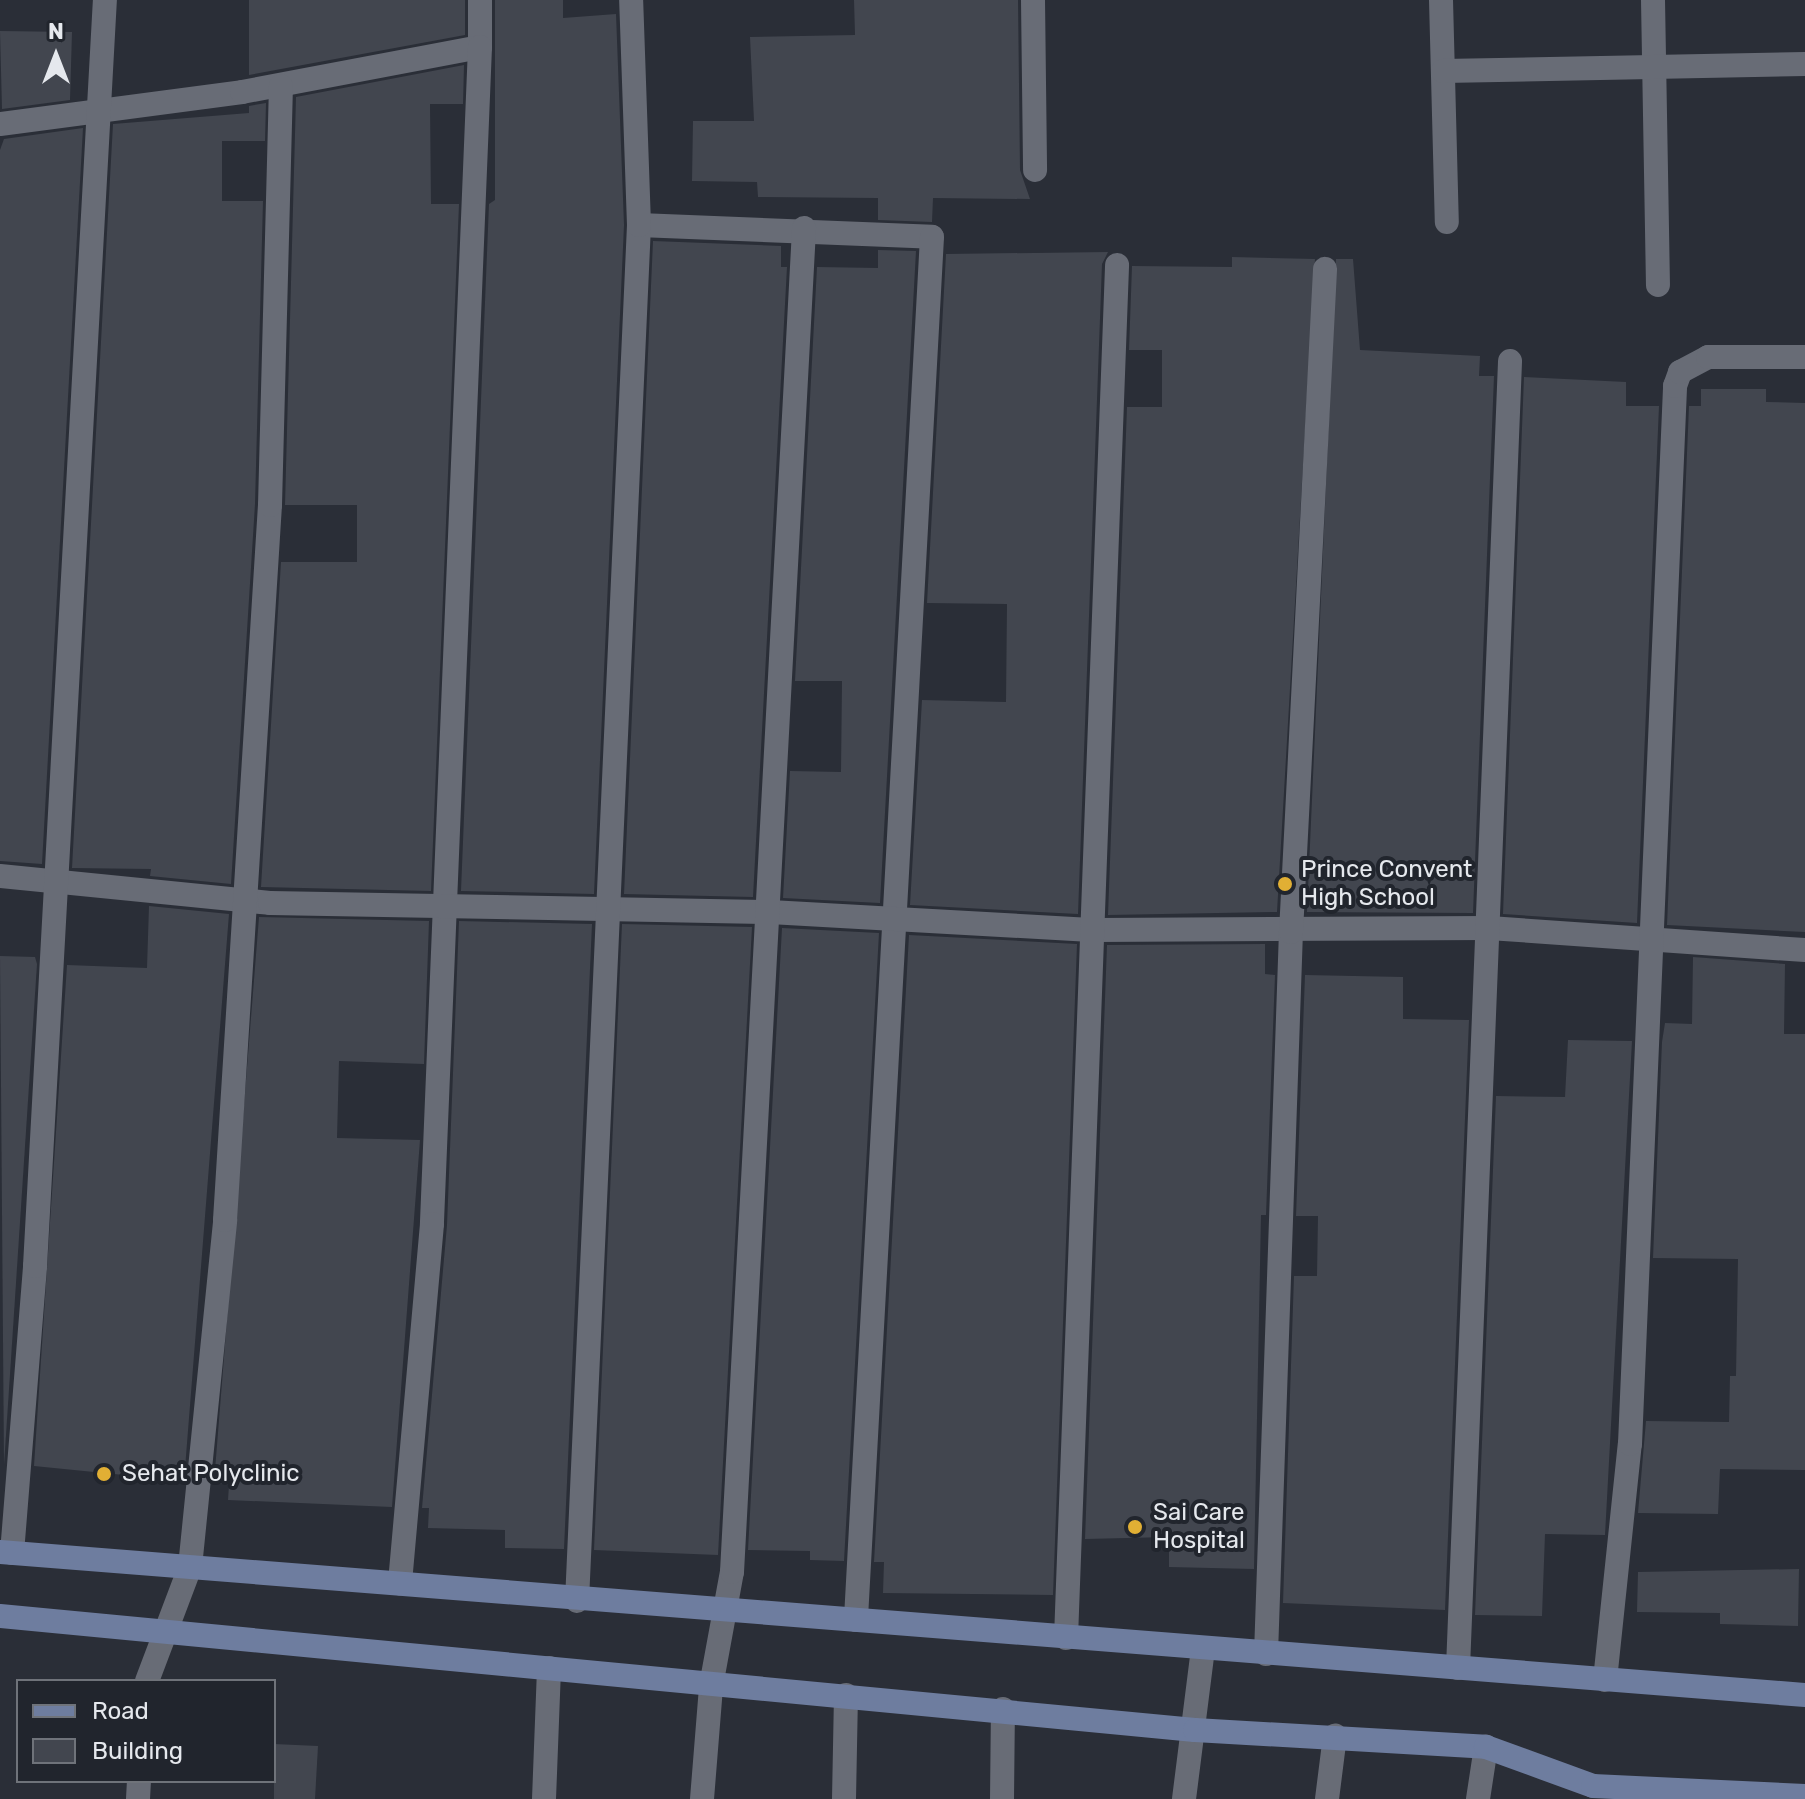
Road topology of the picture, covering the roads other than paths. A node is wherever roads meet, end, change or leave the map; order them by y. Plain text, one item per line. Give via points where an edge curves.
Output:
1 (105, 0) edge
2 (480, 0) edge
3 (631, 0) edge
4 (1033, 0) edge
5 (1441, 0) edge
6 (1653, 0) edge
7 (480, 47) junction
8 (1805, 64) edge
9 (1654, 67) junction
10 (1443, 71) junction
11 (281, 86) junction
12 (96, 108) junction
13 (0, 124) edge
14 (1035, 170) dead end
15 (1447, 222) dead end
16 (639, 225) junction
17 (804, 228) junction
18 (1117, 265) dead end
19 (1325, 269) dead end
20 (1658, 285) dead end
21 (1805, 357) edge
22 (1510, 361) dead end
23 (0, 876) edge
24 (53, 878) junction
25 (244, 899) junction
26 (444, 907) junction
27 (605, 911) junction
28 (770, 912) junction
29 (897, 919) junction
30 (1489, 928) junction
31 (1096, 930) junction
32 (1291, 932) junction
33 (1650, 944) junction
34 (1805, 950) edge
35 (6, 1553) edge
36 (190, 1567) junction
37 (400, 1584) junction
38 (577, 1601) junction
39 (727, 1610) junction
40 (0, 1616) edge
41 (856, 1620) junction
42 (169, 1628) junction
43 (1066, 1638) junction
44 (1203, 1648) junction
45 (1266, 1654) junction
46 (549, 1668) junction
47 (1458, 1668) junction
48 (147, 1679) edge
49 (1605, 1680) junction
50 (711, 1686) junction
51 (1805, 1691) edge
52 (846, 1695) junction
53 (1003, 1709) junction
54 (1195, 1730) junction
55 (1335, 1736) junction
56 (1486, 1747) junction
57 (1640, 1794) edge
58 (1805, 1796) edge
59 (544, 1799) edge
60 (702, 1799) edge
61 (844, 1799) edge
62 (1002, 1799) edge
63 (1184, 1799) edge
64 (1327, 1799) edge
65 (1478, 1799) edge
66 (1790, 1799) edge

1 - 12 street
2 - 7 street
3 - 16 street
4 - 14 street
5 - 10 street
6 - 9 street
7 - 11 street
7 - 26 street
8 - 9 street
9 - 10 street
9 - 20 street
10 - 15 street
11 - 12 street
11 - 25 street via 270,505
12 - 13 street
12 - 24 street
16 - 17 street
16 - 27 street
17 - 28 street
17 - 29 street via 932,237
18 - 31 street
19 - 32 street
21 - 33 street via 1708,357 1680,372 1675,386
22 - 30 street
23 - 24 street
24 - 25 street
24 - 35 street via 35,1266
25 - 26 street
25 - 36 street via 225,1220
26 - 27 street
26 - 37 street via 432,1224
27 - 28 street
27 - 38 street
28 - 29 street
28 - 39 street
29 - 31 street
29 - 41 street
30 - 32 street
30 - 33 street
30 - 47 street
31 - 32 street
31 - 43 street
32 - 45 street
33 - 34 street
33 - 49 street via 1630,1444
35 - 36 street
36 - 37 street
36 - 42 street
37 - 38 street
38 - 39 street
39 - 41 street
39 - 50 street
40 - 42 street
41 - 43 street
42 - 46 street
42 - 48 street via 149,1661
43 - 44 street
44 - 45 street
44 - 54 street
45 - 47 street
46 - 50 street
46 - 59 street
47 - 49 street
49 - 51 street
50 - 52 street
50 - 60 street
52 - 53 street
52 - 61 street
53 - 54 street
53 - 62 street
54 - 55 street
54 - 63 street
55 - 56 street
55 - 64 street
56 - 57 street via 1593,1786
56 - 65 street
57 - 66 street
58 - 66 street

